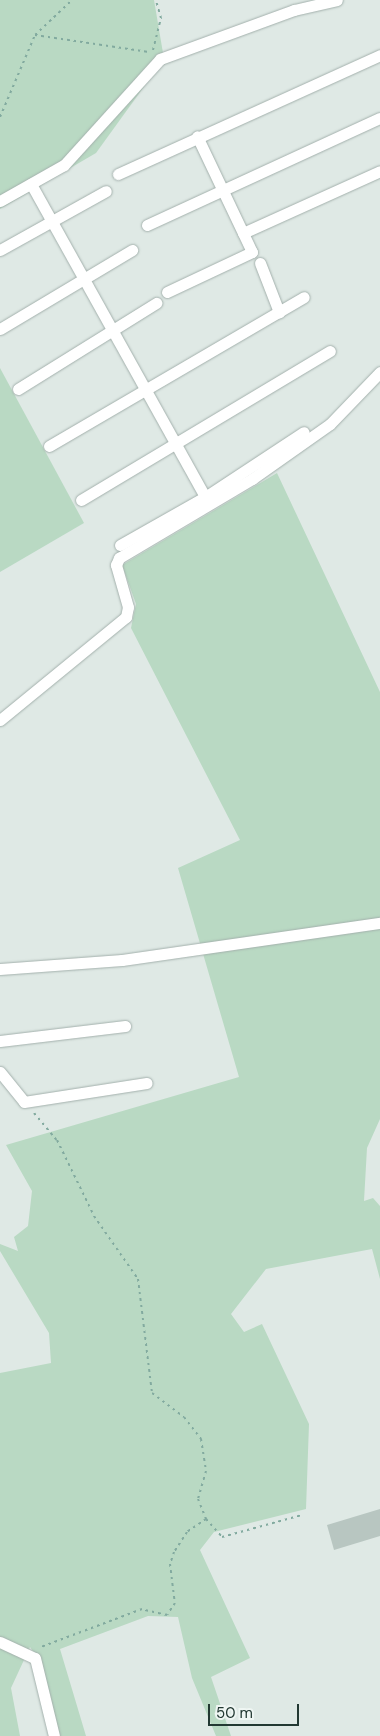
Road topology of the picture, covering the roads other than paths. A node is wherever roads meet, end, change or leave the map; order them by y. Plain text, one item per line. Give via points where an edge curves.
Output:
1 (337, 0) edge
2 (380, 55) edge
3 (380, 118) edge
4 (197, 136) junction
5 (380, 171) edge
6 (118, 174) dead end
7 (31, 184) junction
8 (223, 190) junction
9 (106, 191) dead end
10 (0, 201) edge
11 (52, 221) junction
12 (147, 225) dead end
13 (243, 233) junction
14 (0, 250) edge
15 (132, 250) dead end
16 (260, 263) dead end
17 (85, 280) junction
18 (167, 292) dead end
19 (304, 297) dead end
20 (156, 303) dead end
21 (279, 312) junction
22 (0, 329) edge
23 (113, 332) junction
24 (330, 352) dead end
25 (380, 372) edge
26 (18, 389) dead end
27 (147, 392) junction
28 (304, 432) dead end
29 (176, 444) junction
30 (49, 446) dead end
31 (205, 498) junction
32 (81, 500) dead end
33 (120, 546) dead end
34 (0, 720) edge
35 (380, 923) edge
36 (0, 969) edge
37 (125, 1026) dead end
38 (0, 1041) edge
39 (0, 1072) edge
40 (147, 1083) dead end
41 (0, 1642) edge
42 (54, 1736) edge

1 - 7 street via 294,10 160,59 64,165
2 - 4 street
3 - 8 street
4 - 6 street
4 - 8 street
5 - 13 street
7 - 10 street
7 - 11 street
8 - 12 street
8 - 13 street
9 - 11 street
11 - 14 street
11 - 17 street
13 - 18 street via 252,252
15 - 17 street
16 - 21 street
17 - 22 street
17 - 23 street
19 - 21 street
20 - 23 street
21 - 27 street
23 - 26 street
23 - 27 street
24 - 29 street
25 - 34 street via 330,424 252,479 119,558 116,565 126,600 126,617
27 - 29 street
27 - 30 street
28 - 31 street
29 - 31 street
29 - 32 street
31 - 33 street
35 - 36 street via 122,960
37 - 38 street
39 - 40 street via 24,1102
41 - 42 street via 31,1656 41,1674

